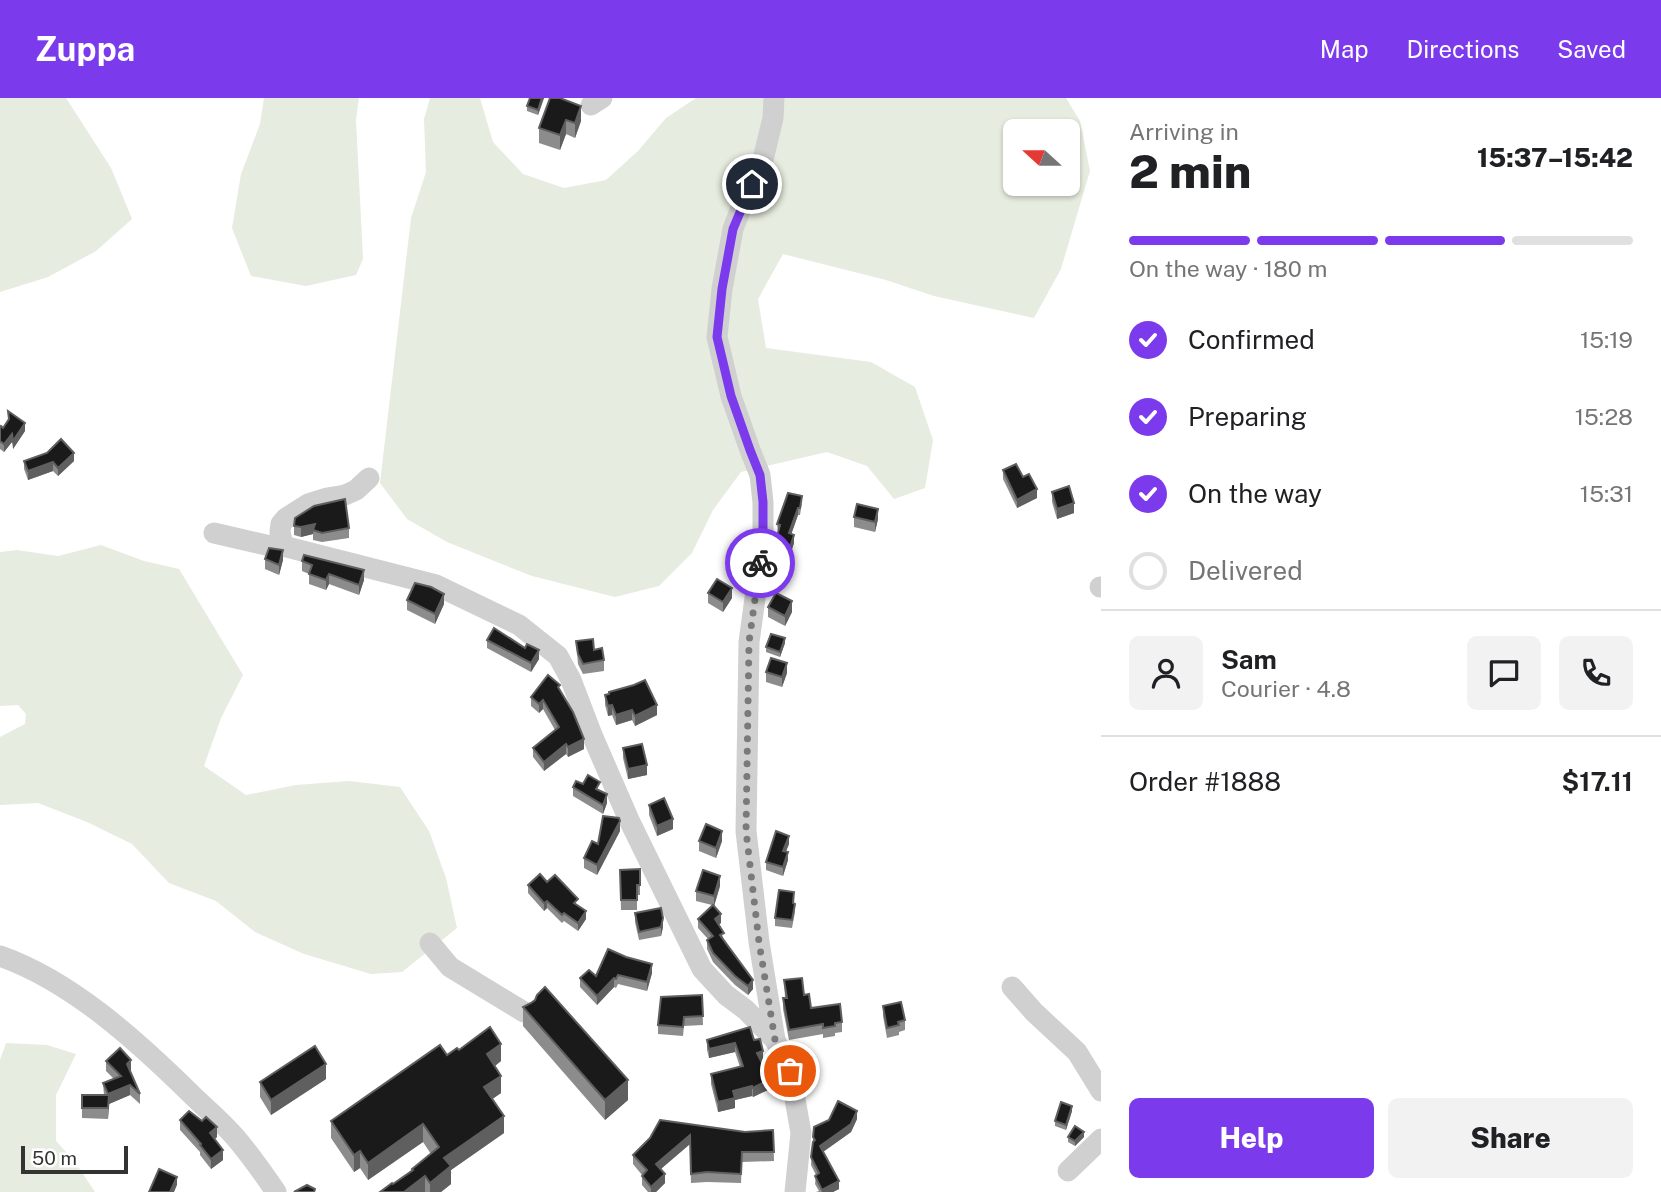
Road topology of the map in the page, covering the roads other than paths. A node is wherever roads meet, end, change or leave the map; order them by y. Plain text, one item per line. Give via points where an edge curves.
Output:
1 (774, 98) edge
2 (369, 478) dead end
3 (214, 533) dead end
4 (283, 546) junction
5 (430, 943) dead end
6 (0, 956) edge
7 (1012, 987) dead end
8 (524, 1012) edge
9 (775, 1040) junction
10 (1101, 1091) edge
11 (1101, 1139) edge
12 (1068, 1171) dead end
13 (276, 1192) edge
14 (795, 1192) edge

1 - 9 street via 761,168 733,229 717,337 731,396 760,475 763,502 763,540 749,642 746,831
2 - 4 street via 356,490 308,504 286,518 280,532
3 - 4 street
4 - 9 street via 436,585 519,625 558,656 629,820 702,969
5 - 8 street via 450,968
6 - 13 street via 58,983 155,1059 234,1135
7 - 10 street via 1077,1052
9 - 14 street via 790,1071 801,1133
11 - 12 street

